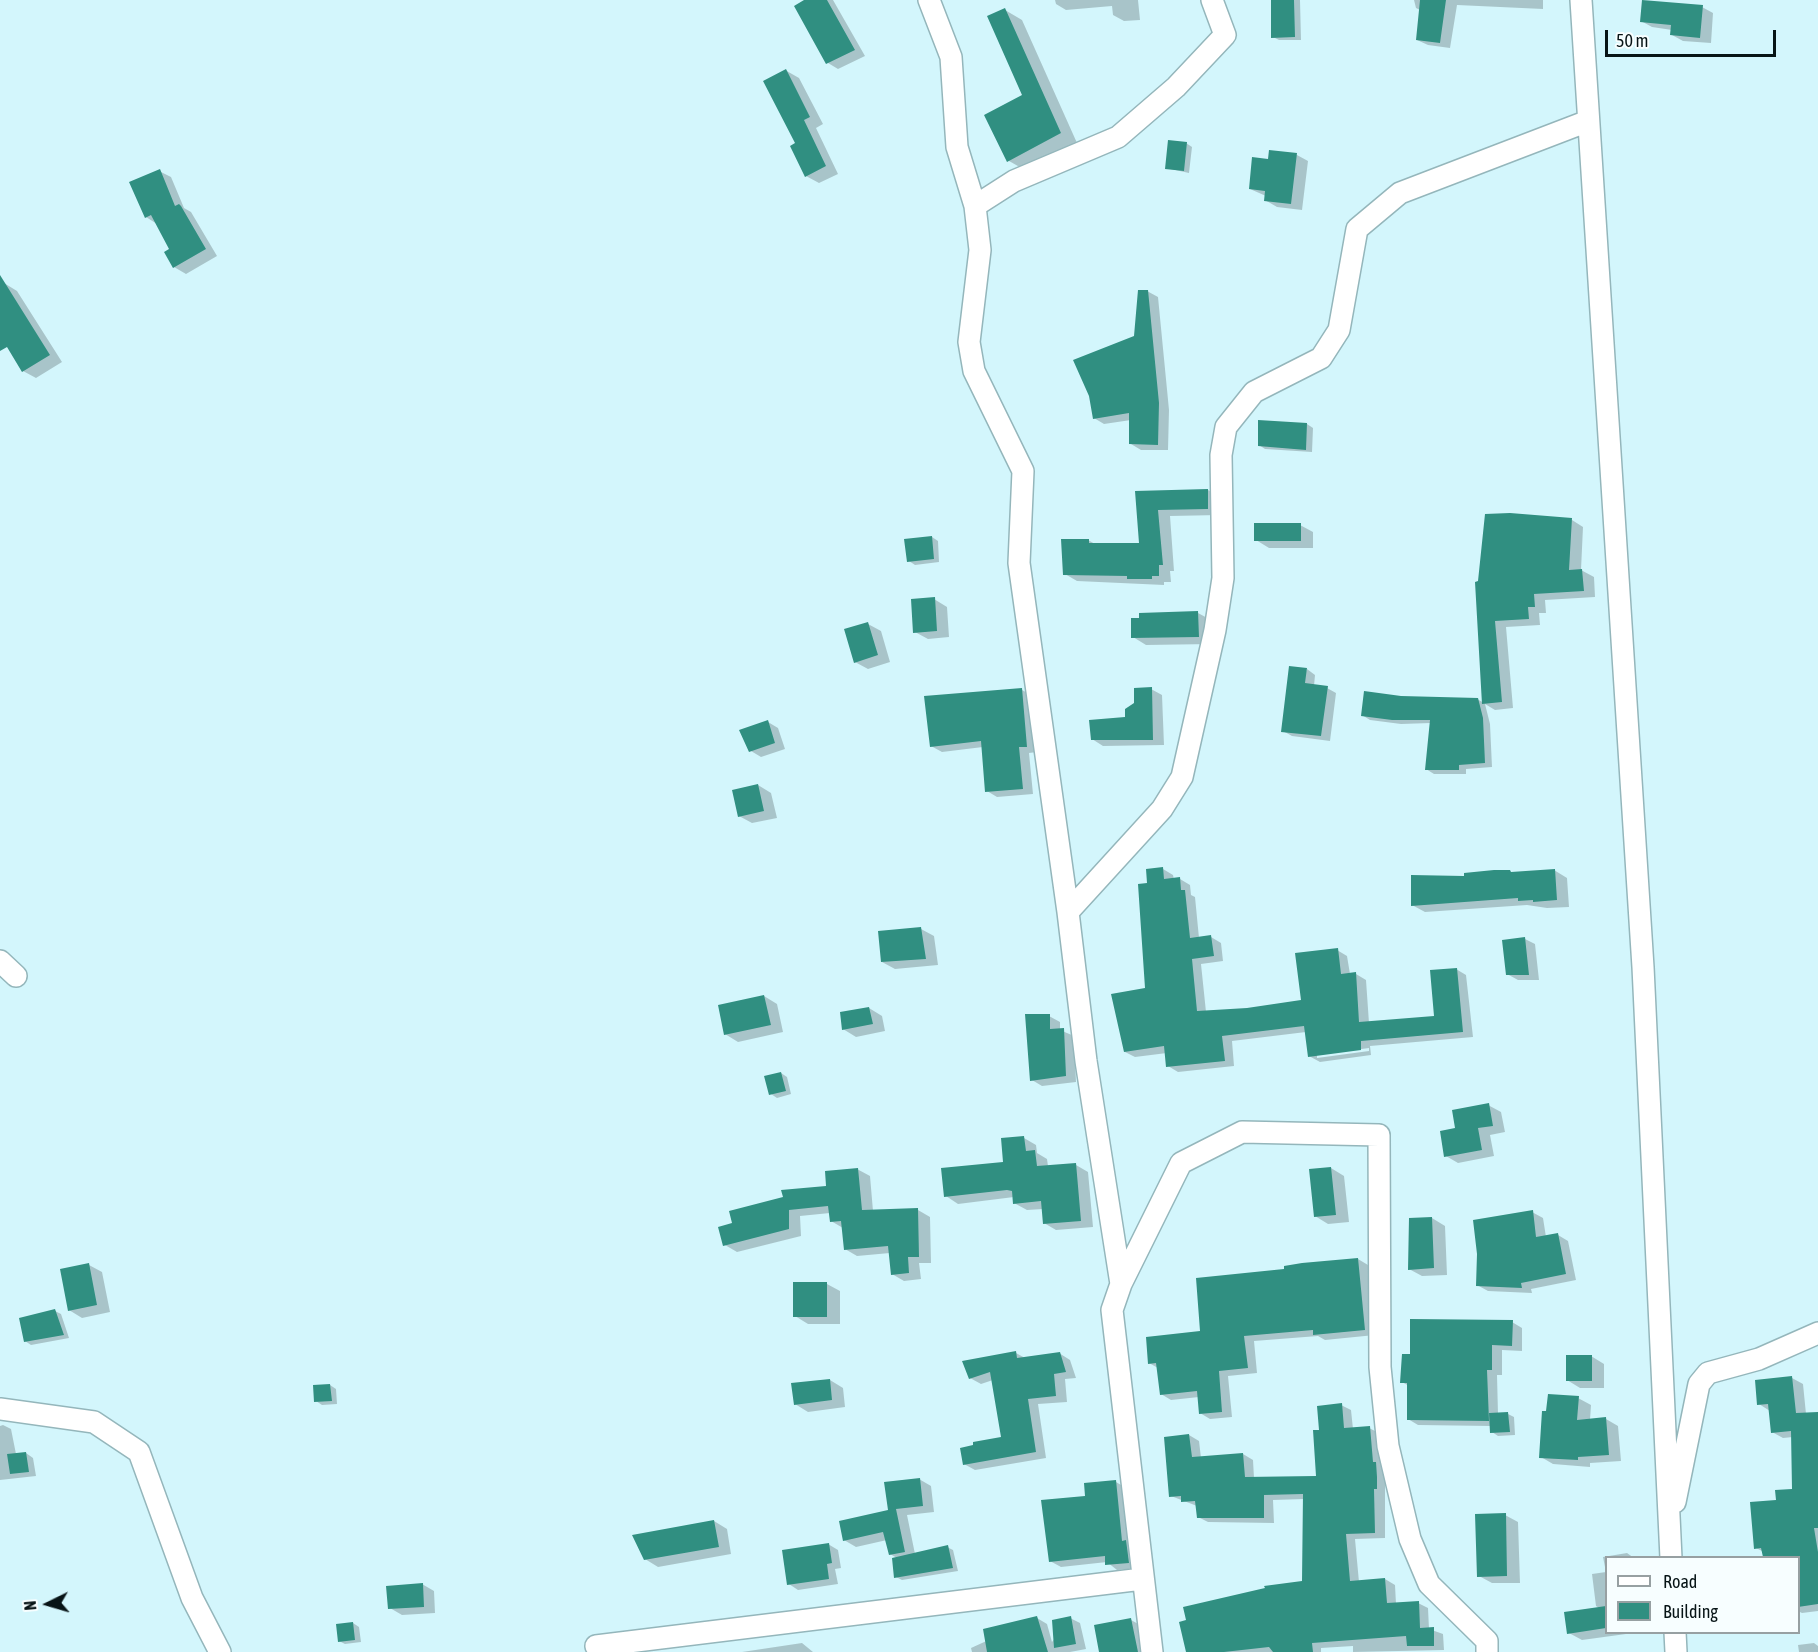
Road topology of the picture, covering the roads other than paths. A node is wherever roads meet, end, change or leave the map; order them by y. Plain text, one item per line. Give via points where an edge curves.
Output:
1 (930, 0) edge
2 (1212, 0) edge
3 (1581, 0) edge
4 (1588, 121) junction
5 (975, 206) junction
6 (1068, 912) junction
7 (0, 962) edge
8 (16, 976) dead end
9 (1121, 1284) junction
10 (1818, 1333) edge
11 (0, 1409) edge
12 (1670, 1526) junction
13 (1671, 1556) edge
14 (1142, 1579) junction
15 (1675, 1634) edge
16 (596, 1646) dead end
17 (220, 1652) edge
18 (1152, 1652) edge
19 (1487, 1652) edge
20 (1676, 1652) edge

1 - 5 street via 951,57 957,147
2 - 5 street via 1225,35 1176,87 1118,137 1014,181
3 - 4 street
4 - 6 street via 1400,193 1357,230 1339,330 1321,358 1254,392 1226,427 1221,455 1223,578 1182,777 1162,809
4 - 12 street via 1643,967
5 - 6 street via 980,250 969,342 974,371 1023,471 1019,563
6 - 9 street via 1086,1061
7 - 8 street
9 - 14 street via 1112,1310
9 - 19 street via 1180,1163 1242,1132 1379,1135 1380,1367 1388,1446 1410,1539 1429,1584 1487,1641
10 - 12 street via 1760,1359 1708,1372 1699,1384
11 - 17 street via 94,1422 139,1452 192,1598
12 - 13 street
14 - 16 street
14 - 18 street
15 - 20 street

